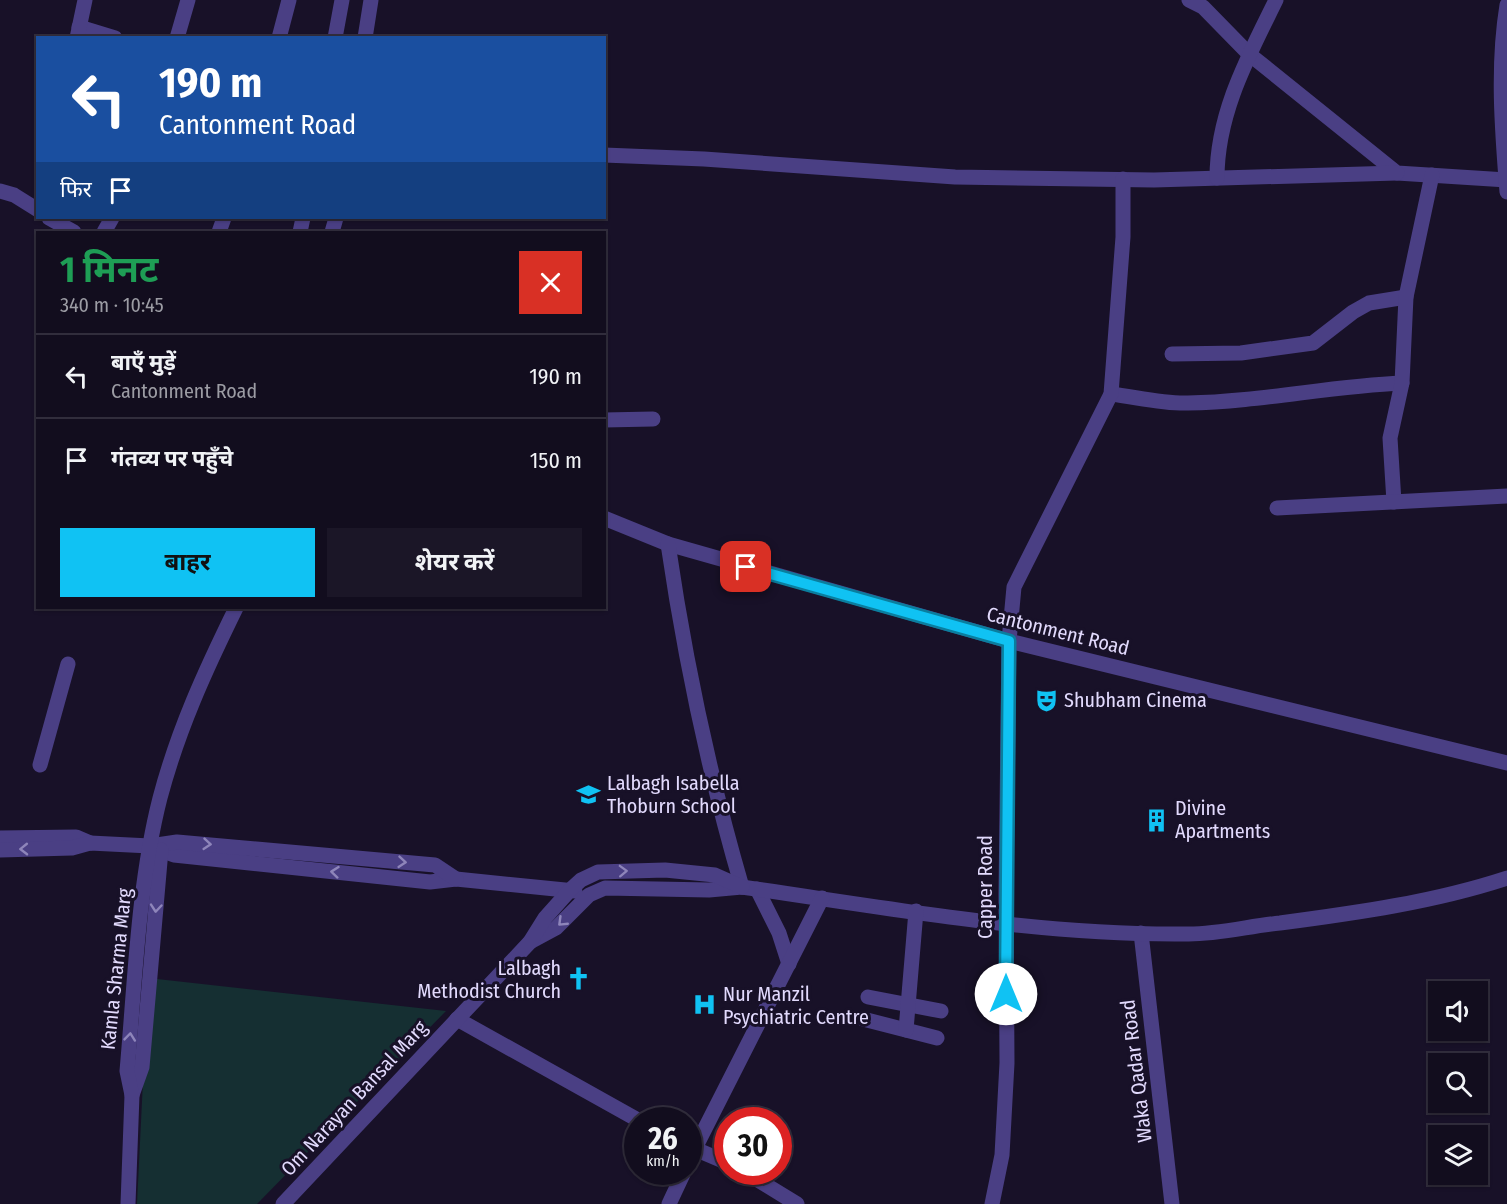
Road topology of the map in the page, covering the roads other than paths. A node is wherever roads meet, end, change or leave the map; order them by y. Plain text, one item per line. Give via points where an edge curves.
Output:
1 (85, 0) edge
2 (188, 0) edge
3 (290, 0) edge
4 (342, 0) edge
5 (370, 0) edge
6 (1189, 0) edge
7 (1276, 0) edge
8 (1507, 5) edge
9 (78, 32) edge
10 (103, 36) edge
11 (178, 36) edge
12 (280, 36) edge
13 (335, 36) edge
14 (365, 36) edge
15 (1249, 54) junction
16 (606, 155) edge
17 (1396, 173) junction
18 (1432, 175) junction
19 (0, 178) edge
20 (1217, 178) junction
21 (1123, 179) junction
22 (1507, 184) edge
23 (7, 193) edge
24 (36, 209) edge
25 (51, 219) edge
26 (72, 231) edge
27 (1406, 297) junction
28 (1172, 354) dead end
29 (1402, 382) junction
30 (1111, 394) junction
31 (653, 419) dead end
32 (606, 420) edge
33 (1507, 496) edge
34 (1394, 502) junction
35 (1277, 508) dead end
36 (606, 519) edge
37 (668, 544) junction
38 (236, 609) edge
39 (1009, 641) junction
40 (68, 664) dead end
41 (1507, 763) edge
42 (40, 765) dead end
43 (0, 838) edge
44 (90, 843) junction
45 (155, 848) junction
46 (0, 850) edge
47 (1507, 879) edge
48 (749, 888) junction
49 (570, 890) junction
50 (589, 895) junction
51 (822, 898) junction
52 (916, 911) junction
53 (1006, 925) junction
54 (1141, 933) junction
55 (530, 942) junction
56 (789, 964) junction
57 (868, 997) dead end
58 (908, 1005) junction
59 (941, 1011) dead end
60 (863, 1018) dead end
61 (457, 1019) junction
62 (906, 1030) junction
63 (937, 1038) dead end
64 (624, 1112) edge
65 (702, 1131) edge
66 (678, 1185) edge
67 (766, 1185) edge
68 (128, 1204) edge
69 (283, 1204) edge
70 (669, 1204) edge
71 (797, 1204) edge
72 (992, 1204) edge
73 (1172, 1204) edge

1 - 9 street
2 - 11 street
3 - 12 street
4 - 13 street
5 - 14 street
6 - 15 street via 1203,7
7 - 15 street
8 - 22 street via 1502,45
9 - 10 street
15 - 17 street
15 - 20 street via 1226,111 1217,154
16 - 21 street via 955,177
17 - 18 street
17 - 20 street
18 - 22 street
18 - 27 street
19 - 23 street
20 - 21 street
21 - 30 street via 1124,237
23 - 24 street
25 - 26 street
27 - 28 street via 1369,303 1307,345 1241,353
27 - 29 street
29 - 30 street via 1185,404
29 - 34 street via 1390,438
30 - 39 street, Capper Road via 1014,587
31 - 32 street
33 - 34 street
34 - 35 street
36 - 37 street, Cantonment Road
37 - 39 street, Cantonment Road
37 - 48 street via 684,650 719,808
38 - 45 street, Kamla Sharma Marg via 183,722 160,798
39 - 41 street, Cantonment Road
39 - 53 street, Capper Road
40 - 42 street
43 - 44 street via 76,837
44 - 45 street
44 -> 46 street via 72,848
45 - 49 street via 177,842 435,865 456,879
45 - 68 street, Kamla Sharma Marg via 143,975 142,1067 132,1095
47 - 54 street via 1469,891 1334,915 1191,934
49 -> 48 street via 580,880 598,872 665,870 715,875
48 - 50 street via 605,888
48 - 51 street
48 - 56 street via 779,933
49 - 50 street
49 - 55 street via 544,918
50 -> 55 street via 556,928
51 - 52 street
51 - 56 street
52 - 53 street
52 - 58 street
53 - 54 street
53 - 72 street, Capper Road via 1007,1063 1002,1155
54 - 73 street, Waka Qadar Road
55 - 61 street, Om Narayan Bansal Marg
56 - 65 street
57 - 58 street
58 - 59 street
58 - 62 street
60 - 62 street
61 - 64 street
61 - 69 street, Om Narayan Bansal Marg
62 - 63 street
66 - 70 street
67 - 71 street

